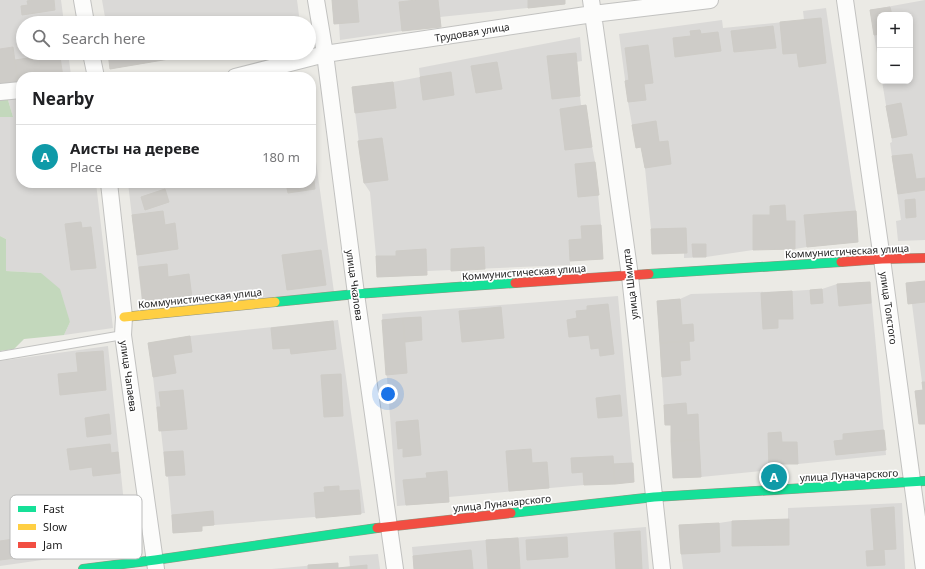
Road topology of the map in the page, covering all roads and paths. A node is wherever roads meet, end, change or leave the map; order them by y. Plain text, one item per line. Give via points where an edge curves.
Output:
1 (82, 0) edge
2 (316, 0) edge
3 (710, 0) edge
4 (844, 0) edge
5 (592, 7) edge
6 (85, 16) edge
7 (325, 54) junction
8 (316, 56) edge
9 (92, 60) edge
10 (302, 60) edge
11 (95, 72) edge
12 (255, 72) edge
13 (16, 90) edge
14 (0, 92) edge
15 (110, 188) edge
16 (925, 258) edge
17 (882, 260) junction
18 (630, 276) junction
19 (356, 294) junction
20 (124, 317) junction
21 (123, 336) junction
22 (0, 356) edge
23 (919, 482) edge
24 (654, 497) junction
25 (389, 526) junction
26 (155, 565) edge
27 (83, 569) edge
28 (395, 569) edge
29 (662, 569) edge
30 (924, 569) edge

1 - 6 street
2 - 7 street, улица Чкалова
3 - 5 street, Трудовая улица
4 - 17 street, улица Толстого
5 - 7 street, Трудовая улица
5 - 18 street, улица Шмидта
7 - 8 street, Трудовая улица
7 - 19 street, улица Чкалова
9 - 11 street
10 - 12 street, Трудовая улица
13 - 14 street
15 - 20 street, улица Чапаева
16 - 17 street, Коммунистическая улица
17 - 18 street, Коммунистическая улица
17 - 23 street, улица Толстого
18 - 19 street, Коммунистическая улица
18 - 24 street, улица Шмидта
19 - 20 street, Коммунистическая улица
19 - 25 street, улица Чкалова
20 - 21 street, улица Чапаева
21 - 22 lane
21 - 26 street, улица Чапаева
23 - 24 street, улица Луначарского
23 - 30 street, улица Толстого
24 - 25 street, улица Луначарского
24 - 29 street, улица Шмидта
25 - 26 street, улица Луначарского
25 - 28 street, улица Чкалова
26 - 27 street, улица Луначарского

